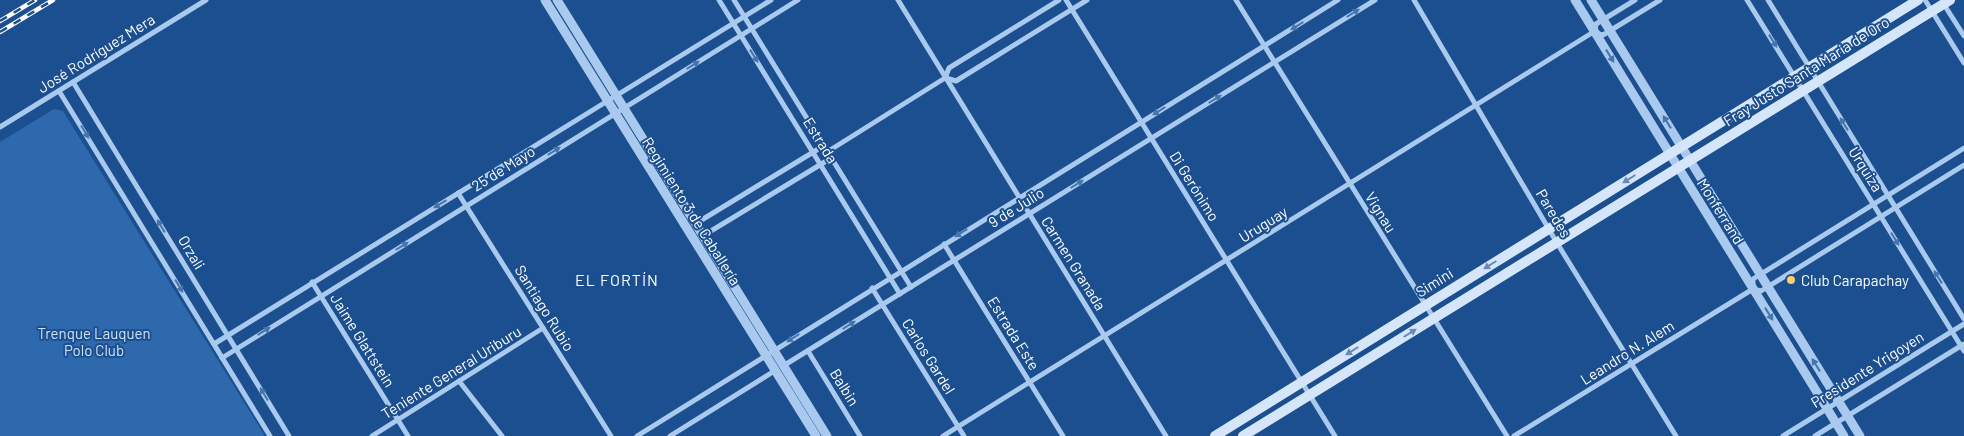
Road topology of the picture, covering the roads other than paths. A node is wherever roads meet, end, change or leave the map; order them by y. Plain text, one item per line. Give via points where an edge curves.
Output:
1 (206, 0) edge
2 (545, 0) edge
3 (557, 0) edge
4 (719, 0) edge
5 (734, 0) edge
6 (771, 0) edge
7 (798, 0) edge
8 (898, 0) edge
9 (1059, 0) edge
10 (1066, 0) edge
11 (1087, 0) edge
12 (1236, 0) edge
13 (1338, 0) edge
14 (1375, 0) edge
15 (1414, 0) edge
16 (1575, 0) edge
17 (1591, 0) edge
18 (1635, 0) edge
19 (1660, 0) edge
20 (1747, 0) edge
21 (1768, 0) edge
22 (1918, 0) edge
23 (1925, 0) edge
24 (1945, 1) edge
25 (1072, 10) junction
26 (1932, 11) junction
27 (744, 17) junction
28 (1604, 20) junction
29 (733, 24) junction
30 (751, 29) junction
31 (1594, 31) junction
32 (1610, 31) junction
33 (741, 35) junction
34 (1964, 36) edge
35 (1264, 46) junction
36 (1274, 62) junction
37 (1964, 63) edge
38 (1809, 68) junction
39 (1795, 77) junction
40 (945, 78) junction
41 (73, 82) junction
42 (1818, 82) junction
43 (59, 91) junction
44 (1803, 91) junction
45 (616, 96) junction
46 (608, 101) junction
47 (1476, 105) junction
48 (623, 108) junction
49 (615, 113) junction
50 (1141, 122) junction
51 (0, 127) edge
52 (1151, 138) junction
53 (1682, 146) junction
54 (1964, 148) edge
55 (813, 151) junction
56 (827, 152) junction
57 (1670, 154) junction
58 (1690, 161) junction
59 (821, 164) junction
60 (1964, 165) edge
61 (1679, 168) junction
62 (1349, 184) junction
63 (458, 193) junction
64 (1888, 195) junction
65 (1019, 197) junction
66 (1873, 204) junction
67 (466, 206) junction
68 (1896, 208) junction
69 (1029, 213) junction
70 (1881, 217) junction
71 (696, 224) junction
72 (687, 229) junction
73 (1549, 229) junction
74 (703, 236) junction
75 (695, 241) junction
76 (1557, 243) junction
77 (944, 244) junction
78 (954, 260) junction
79 (1226, 261) junction
80 (901, 271) junction
81 (1760, 274) junction
82 (890, 277) junction
83 (312, 282) junction
84 (911, 287) junction
85 (1768, 287) junction
86 (872, 288) junction
87 (1753, 289) junction
88 (900, 294) junction
89 (321, 296) junction
90 (882, 304) junction
91 (1425, 305) junction
92 (1434, 319) junction
93 (1964, 319) edge
94 (1964, 324) edge
95 (544, 328) junction
96 (1952, 332) junction
97 (227, 335) junction
98 (1105, 336) junction
99 (214, 344) junction
100 (1963, 347) edge
101 (236, 349) junction
102 (808, 351) junction
103 (770, 352) junction
104 (222, 358) junction
105 (1632, 364) junction
106 (779, 368) junction
107 (459, 381) junction
108 (1030, 382) junction
109 (1301, 382) junction
110 (1309, 395) junction
111 (1838, 402) junction
112 (1827, 408) junction
113 (1848, 416) junction
114 (398, 420) junction
115 (1836, 423) junction
116 (958, 427) junction
117 (270, 436) edge
118 (289, 436) edge
119 (372, 436) edge
120 (408, 436) edge
121 (502, 436) edge
122 (611, 436) edge
123 (637, 436) edge
124 (670, 436) edge
125 (816, 436) edge
126 (827, 436) edge
127 (860, 436) edge
128 (943, 436) edge
129 (964, 436) edge
130 (1063, 436) edge
131 (1166, 436) edge
132 (1214, 436) edge
133 (1244, 436) edge
134 (1335, 436) edge
135 (1507, 436) edge
136 (1514, 436) edge
137 (1676, 436) edge
138 (1782, 436) edge
139 (1815, 436) edge
140 (1844, 436) edge
141 (1860, 436) edge

1 - 41 street, José Rodríguez Mera
2 - 46 street, Regimiento 3 de Caballería
3 - 45 street, Regimiento 3 de Caballería
4 - 29 street, Estrada
5 - 27 street, Estrada
6 - 27 street, 25 de Mayo
7 - 30 street, 25 de Mayo
8 - 40 street, Carmen Granada
9 - 40 street via 949,68
10 - 25 street, Di Gerónimo
11 - 25 street
12 - 35 street, Vignau
13 -> 35 street, 9 de Julio
36 -> 14 street, 9 de Julio
15 - 47 street, Paredes
16 - 31 street, Monferrand
17 - 28 street, Monferrand
18 - 28 street, Uruguay
19 - 32 street
20 -> 39 street, Urquiza
21 - 38 street, Urquiza
22 - 38 main road, Fray Justo Santa María de Oro
23 - 26 street
24 - 26 main road, Fray Justo Santa María de Oro
24 - 34 street
25 - 40 street via 956,81
25 - 50 street, Di Gerónimo
26 - 37 street
26 - 42 main road, Fray Justo Santa María de Oro
27 - 29 street, 25 de Mayo
27 - 30 street, Estrada
28 - 31 street, Uruguay via 1596,24
28 - 32 street, Monferrand
29 - 33 street, Estrada
29 - 45 street, 25 de Mayo
30 - 33 street, 25 de Mayo
30 - 56 street, Estrada
31 - 32 street via 1603,35
31 - 47 street, Uruguay
31 -> 57 street, Monferrand
53 -> 32 street, Monferrand
48 -> 33 street, 25 de Mayo
33 -> 55 street, Estrada
35 - 36 street, Vignau
35 -> 50 street, 9 de Julio
52 -> 36 street, 9 de Julio
36 - 62 street, Vignau
38 - 39 main road, Fray Justo Santa María de Oro
38 - 42 street, Urquiza
39 - 44 street, Urquiza
39 - 53 main road, Fray Justo Santa María de Oro
40 - 56 street
40 - 65 street, Carmen Granada
41 - 43 street, José Rodríguez Mera
97 -> 41 street, Orzali
42 - 44 main road, Fray Justo Santa María de Oro
64 -> 42 street, Urquiza
43 - 51 street, José Rodríguez Mera
43 -> 99 street, Orzali
44 - 58 main road, Fray Justo Santa María de Oro
44 - 66 street, Urquiza
45 - 46 street, 25 de Mayo
45 - 48 street, Regimiento 3 de Caballería
46 - 49 street, Regimiento 3 de Caballería
46 - 63 street, 25 de Mayo
47 - 62 street, Uruguay
47 - 73 street, Paredes
48 - 49 street, 25 de Mayo
48 - 71 street, Regimiento 3 de Caballería
67 -> 49 street, 25 de Mayo
49 - 72 street, Regimiento 3 de Caballería
50 - 52 street, Di Gerónimo
50 - 65 street, 9 de Julio
69 -> 52 street, 9 de Julio
52 - 79 street, Di Gerónimo
53 - 57 main road, Fray Justo Santa María de Oro
53 - 58 street, Monferrand
54 - 64 street
55 - 56 street via 820,148
55 - 59 street, Estrada
55 - 71 street
56 - 59 street via 828,160
56 - 80 street, Estrada
57 - 61 street, Monferrand
57 -> 73 main road, Simini
58 - 61 main road, Fray Justo Santa María de Oro
58 - 81 street, Monferrand
59 - 74 street
59 - 82 street, Estrada
60 - 68 street, Leandro N. Alem
61 - 76 main road, Simini
61 - 87 street, Monferrand
62 - 79 street, Uruguay
62 - 91 street, Vignau
63 - 67 street, Santiago Rubio
63 -> 83 street, 25 de Mayo
64 - 66 street
64 - 68 street, Urquiza
65 - 69 street, Carmen Granada
65 -> 77 street, 9 de Julio
66 - 70 street, Urquiza
66 - 81 street
89 -> 67 street, 25 de Mayo
67 - 95 street, Santiago Rubio
68 - 70 street, Leandro N. Alem
93 -> 68 street, Urquiza
69 - 78 street, 9 de Julio
69 - 98 street, Carmen Granada
70 - 85 street, Leandro N. Alem
70 -> 96 street, Urquiza
71 - 72 street
71 - 74 street, Regimiento 3 de Caballería
72 - 75 street, Regimiento 3 de Caballería
73 - 76 street, Paredes
73 -> 91 main road, Simini
74 - 75 street
74 - 103 street, Regimiento 3 de Caballería
75 - 103 street, Regimiento 3 de Caballería
76 - 92 main road, Simini
76 - 105 street, Paredes
77 - 78 street, Estrada Este
77 - 80 street, 9 de Julio
78 - 84 street, 9 de Julio
78 - 108 street, Estrada Este
79 - 98 street, Uruguay
79 - 109 street, Di Gerónimo
80 - 82 street, 9 de Julio
80 - 84 street, Estrada
81 - 85 street, Monferrand
81 - 87 street via 1753,279
82 - 86 street, 9 de Julio
82 - 88 street, Estrada
83 - 89 street, Jaime Glattstein
83 - 97 street, 25 de Mayo
84 - 88 street, 9 de Julio
85 - 87 street, Leandro N. Alem via 1761,291
111 -> 85 street, Monferrand
86 - 90 street, Carlos Gardel
86 -> 103 street, 9 de Julio
87 - 105 street, Leandro N. Alem
87 -> 112 street, Monferrand
88 - 90 street, 9 de Julio
101 -> 89 street, 25 de Mayo
89 - 114 street, Jaime Glattstein
102 -> 90 street, 9 de Julio
90 - 116 street, Carlos Gardel
91 - 92 street, Vignau
91 -> 109 main road, Simini
110 -> 92 main road, Simini
92 - 135 street, Vignau
94 - 96 street, Presidente Yrigoyen
95 - 107 street, Teniente General Uriburu
95 - 122 street, Santiago Rubio
96 - 100 street, Urquiza
96 - 111 street, Presidente Yrigoyen
97 - 99 street, 25 de Mayo
97 - 101 street, Orzali
98 - 108 street, Uruguay
98 - 131 street, Carmen Granada
99 - 104 street, Orzali
100 - 113 street, Presidente Yrigoyen
101 - 104 street, 25 de Mayo
118 -> 101 street, Orzali
102 - 106 street, 9 de Julio
102 - 127 street, Balbin
103 - 106 street, Regimiento 3 de Caballería
103 - 123 street, 9 de Julio
104 - 117 street, Orzali
105 - 136 street, Leandro N. Alem
105 - 137 street, Paredes
106 - 124 street, 9 de Julio
106 - 125 street, Regimiento 3 de Caballería
106 - 126 street, Regimiento 3 de Caballería
107 - 114 street, Teniente General Uriburu
107 - 121 street
108 - 116 street, Uruguay
108 - 130 street, Estrada Este
109 - 110 street, Di Gerónimo
109 - 132 main road, Simini
110 - 133 main road, Simini
110 - 134 street, Di Gerónimo
111 - 112 street, Presidente Yrigoyen
111 - 113 street, Monferrand
112 - 115 street, Monferrand
112 - 138 street, Presidente Yrigoyen
113 - 115 street, Presidente Yrigoyen
113 - 141 street, Monferrand
114 - 119 street, Teniente General Uriburu
114 - 120 street, Jaime Glattstein
115 - 139 street, Presidente Yrigoyen
115 - 140 street, Monferrand
116 - 128 street, Uruguay
116 - 129 street, Carlos Gardel

